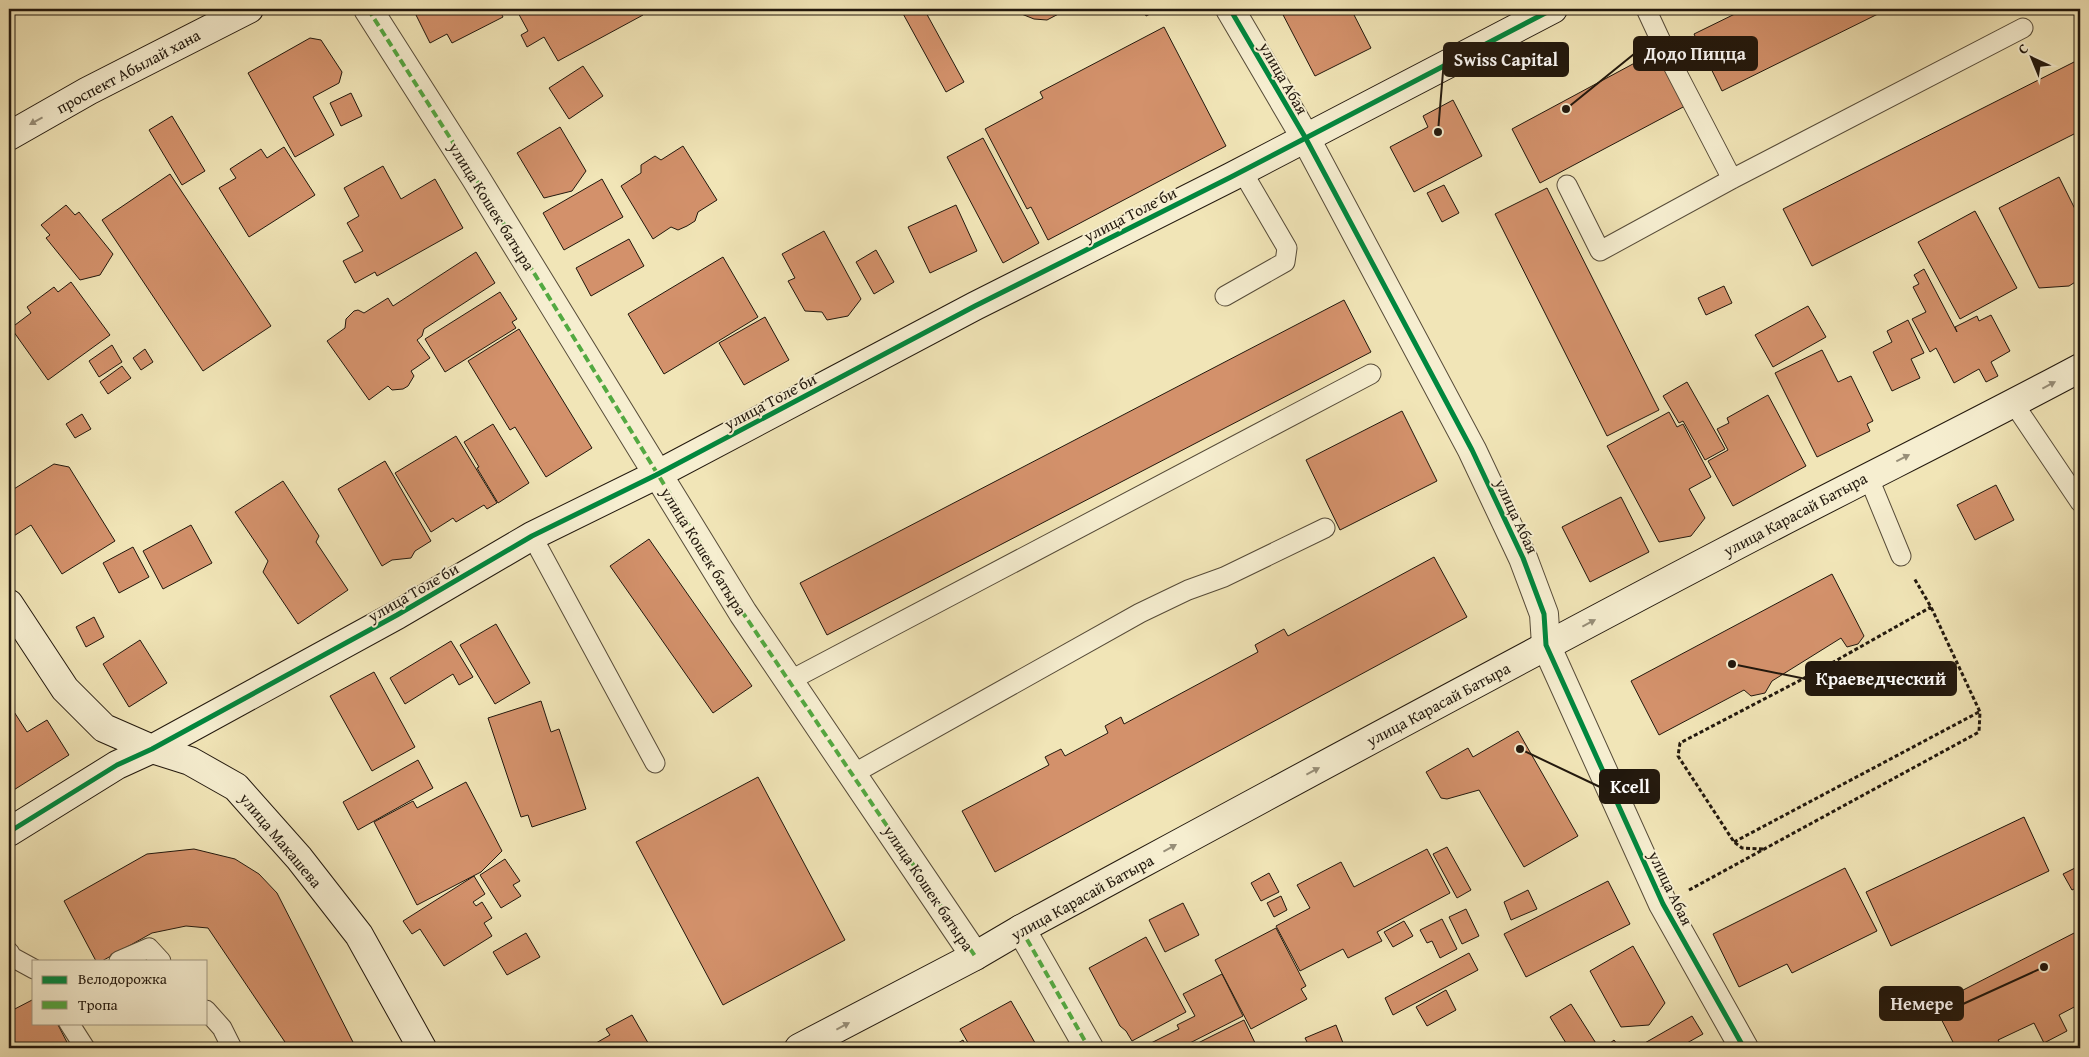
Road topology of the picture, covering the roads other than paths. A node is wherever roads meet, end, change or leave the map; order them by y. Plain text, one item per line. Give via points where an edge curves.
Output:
1 (249, 9) edge
2 (368, 9) edge
3 (1230, 9) edge
4 (1553, 9) edge
5 (1646, 9) edge
6 (2023, 28) dead end
7 (9, 136) edge
8 (1304, 137) junction
9 (1242, 171) junction
10 (1732, 179) junction
11 (1567, 185) dead end
12 (1225, 296) dead end
13 (2080, 368) edge
14 (1371, 374) dead end
15 (2014, 404) junction
16 (656, 475) junction
17 (1868, 476) junction
18 (2080, 502) edge
19 (1326, 528) dead end
20 (532, 536) junction
21 (1901, 556) road end
22 (9, 604) edge
23 (1546, 645) junction
24 (789, 682) junction
25 (152, 749) junction
26 (655, 763) dead end
27 (851, 775) junction
28 (9, 832) edge
29 (1021, 929) junction
30 (9, 952) edge
31 (975, 956) junction
32 (122, 960) edge
33 (160, 960) edge
34 (32, 968) edge
35 (208, 1012) edge
36 (70, 1024) edge
37 (84, 1048) edge
38 (232, 1048) edge
39 (422, 1048) edge
40 (799, 1048) edge
41 (1089, 1048) edge
42 (1744, 1048) edge

1 -> 7 street, проспект Абылай хана via 88,91
2 - 16 street, улица Кошек батыра via 475,177
3 - 8 street, улица Абая
4 - 8 street, улица Толе би
5 - 10 lane
6 - 10 lane
8 - 9 street, улица Толе би
8 - 23 street, улица Абая via 1472,450 1519,549 1544,614
9 - 12 lane via 1287,248 1285,262
9 - 16 street, улица Толе би via 975,306
10 - 11 lane via 1600,251
15 -> 13 street, улица Карасай Батыра
14 - 24 lane
17 -> 15 street, улица Карасай Батыра
15 - 18 lane
16 - 20 street, улица Толе би
16 - 24 street, улица Кошек батыра
17 - 21 lane
23 -> 17 street, улица Карасай Батыра
19 - 27 lane via 1140,613
20 - 25 street, улица Толе би via 397,615
20 - 26 lane
22 - 25 street, улица Макашева via 65,688 104,728
29 -> 23 street, улица Карасай Батыра
23 - 42 street, улица Абая via 1662,904
24 - 27 street, улица Кошек батыра
25 - 28 street, улица Толе би via 117,765
25 - 39 street, улица Макашева via 190,761 236,787 359,935
27 - 31 street, улица Кошек батыра
29 - 31 street, улица Карасай Батыра
29 - 41 street
30 - 34 lane
40 -> 31 street, улица Карасай Батыра
32 - 33 lane via 149,948
35 - 38 lane via 222,1028
36 - 37 lane

